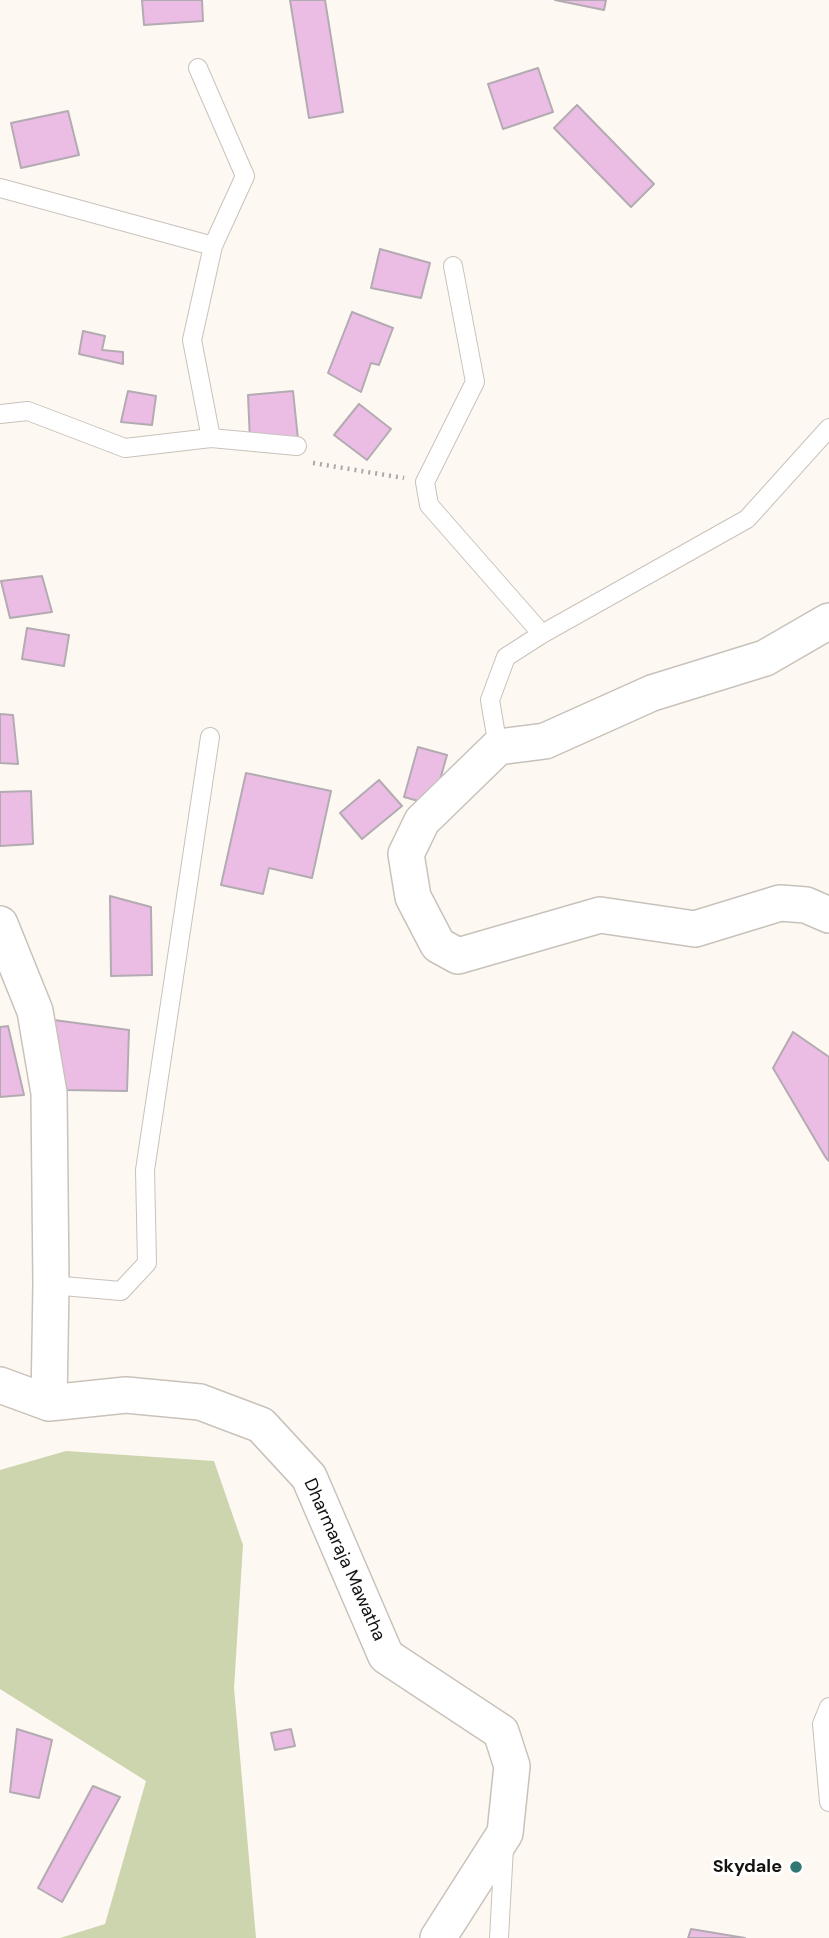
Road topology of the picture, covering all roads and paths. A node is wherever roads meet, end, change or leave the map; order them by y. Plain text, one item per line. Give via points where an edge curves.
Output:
1 (198, 68) dead end
2 (0, 188) edge
3 (213, 246) junction
4 (453, 266) dead end
5 (0, 414) edge
6 (829, 428) edge
7 (211, 438) junction
8 (299, 454) joint
9 (425, 482) junction
10 (829, 621) edge
11 (542, 634) junction
12 (210, 737) dead end
13 (498, 747) junction
14 (829, 915) edge
15 (0, 924) edge
16 (51, 1285) junction
17 (0, 1385) edge
18 (49, 1404) junction
19 (829, 1707) edge
20 (829, 1802) edge
21 (505, 1833) junction
22 (438, 1938) edge
23 (499, 1938) edge

1 - 3 lane via 245,176
2 - 3 lane
3 - 7 lane via 192,340
4 - 9 lane via 475,382
5 - 7 lane via 28,411 125,448
6 - 11 lane via 747,519
7 - 8 lane
8 - 9 path
9 - 11 lane via 429,505
10 - 13 street via 765,658 652,694 545,741
11 - 13 lane via 506,657 490,700
12 - 16 lane via 145,1170 147,1263 121,1291
13 - 14 street via 422,821 406,853 413,897 438,945 458,956 600,915 695,929 780,903 806,905
15 - 16 street via 35,1011 49,1093
16 - 18 street
17 - 18 street, Dharmaraja Mawatha
18 - 21 street, Dharmaraja Mawatha via 126,1395 200,1402 261,1425 309,1477 386,1656 501,1732 512,1766
19 - 20 lane via 822,1724
21 - 22 street
21 - 23 lane

